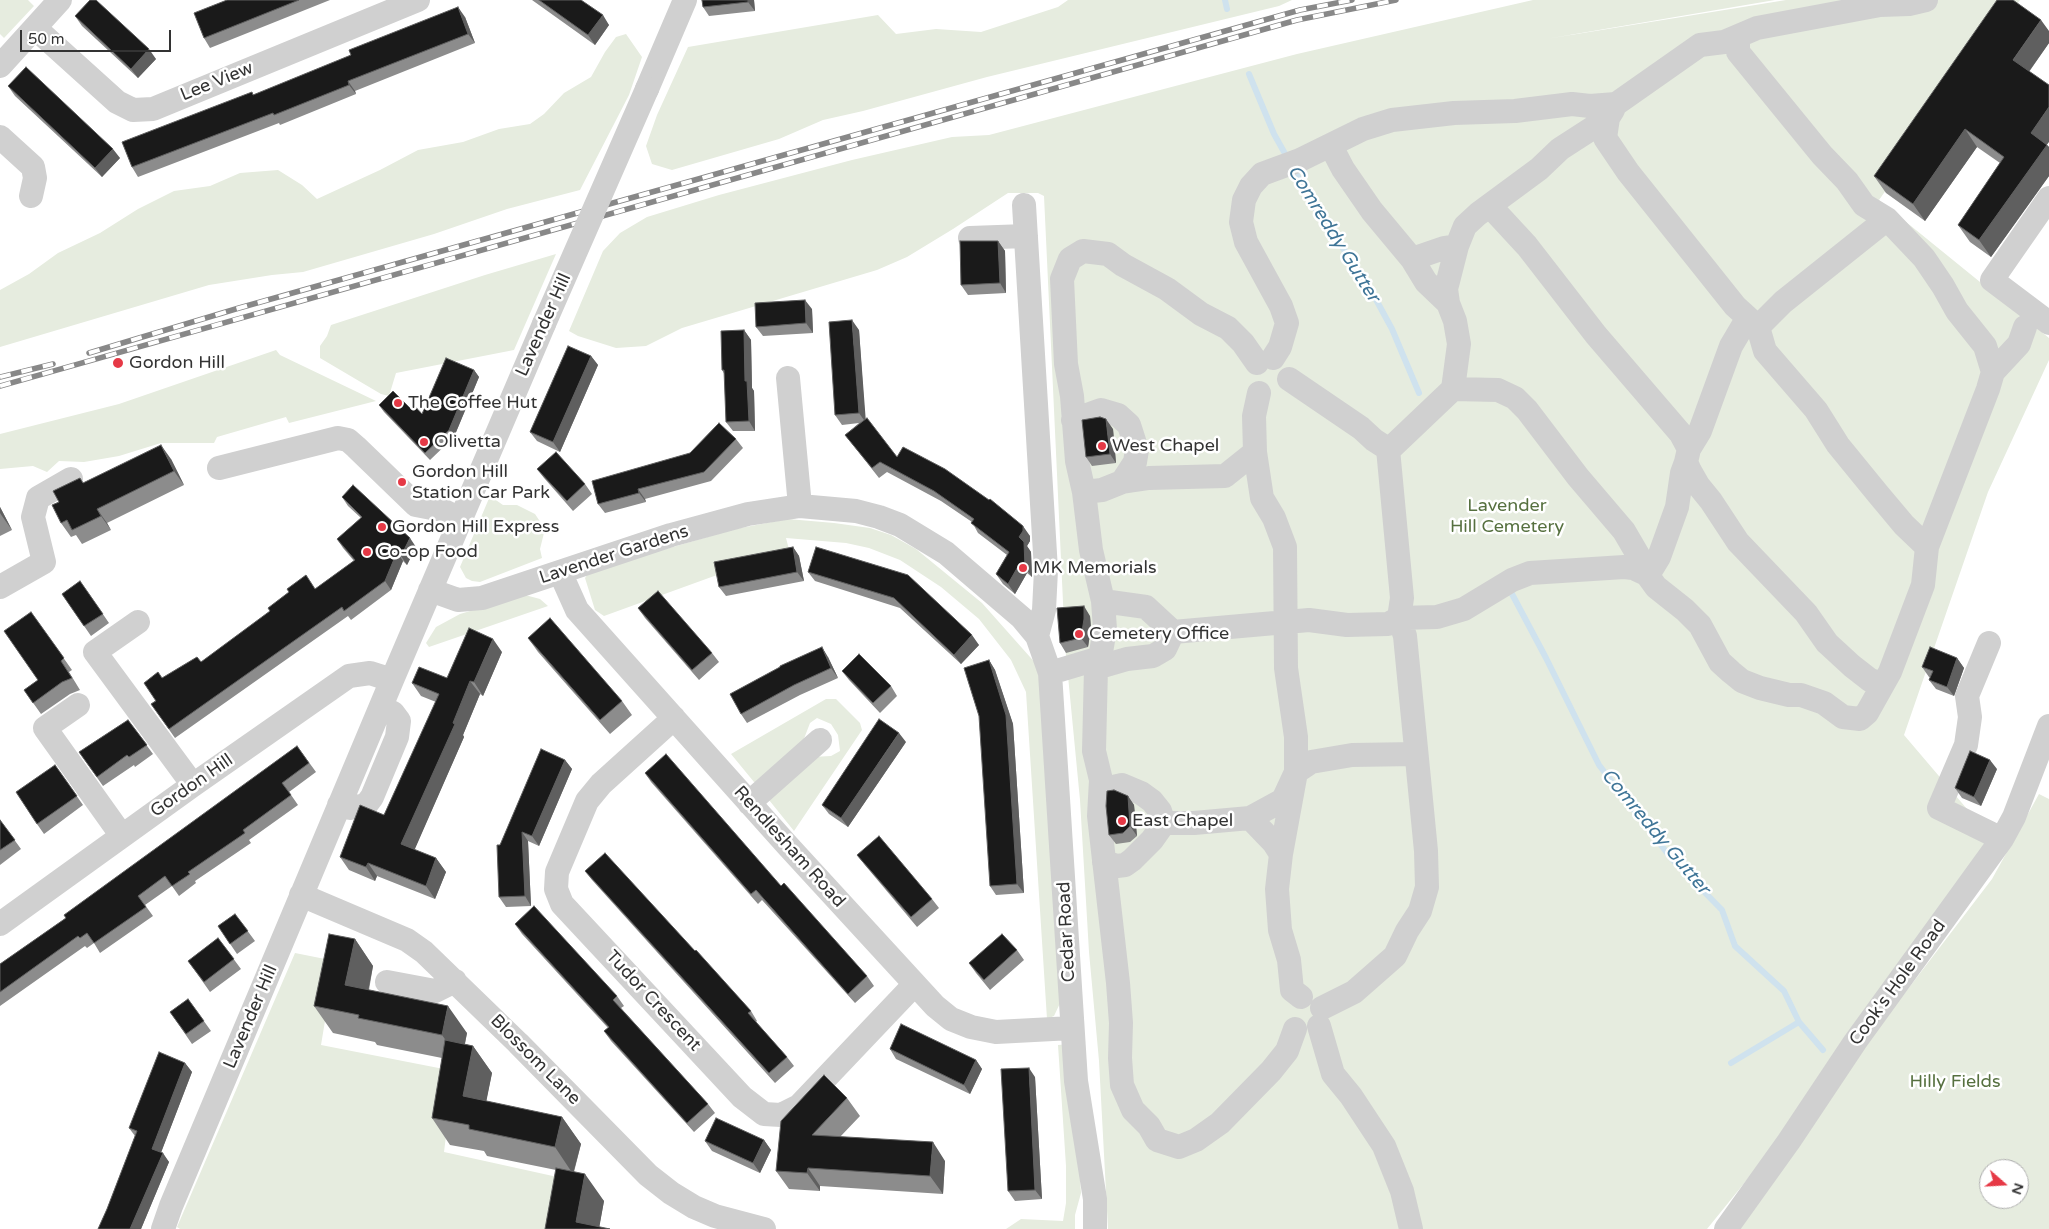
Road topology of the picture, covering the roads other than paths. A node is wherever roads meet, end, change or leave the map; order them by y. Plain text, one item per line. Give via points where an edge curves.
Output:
1 (60, 0) edge
2 (685, 0) edge
3 (1926, 0) edge
4 (403, 3) edge
5 (35, 28) junction
6 (1738, 37) junction
7 (0, 66) edge
8 (1612, 111) junction
9 (0, 137) edge
10 (1331, 146) junction
11 (31, 196) dead end
12 (2049, 198) edge
13 (1024, 205) dead end
14 (1490, 206) junction
15 (1887, 219) junction
16 (1026, 236) junction
17 (970, 238) dead end
18 (1458, 246) junction
19 (1412, 259) junction
20 (1448, 303) junction
21 (2049, 323) edge
22 (1758, 327) junction
23 (2025, 327) dead end
24 (1265, 360) junction
25 (1993, 372) junction
26 (788, 378) dead end
27 (1289, 379) junction
28 (1453, 389) junction
29 (1259, 392) junction
30 (1073, 420) junction
31 (1388, 449) junction
32 (1255, 452) junction
33 (1688, 455) junction
34 (219, 468) dead end
35 (1225, 476) junction
36 (71, 479) dead end
37 (1122, 482) junction
38 (1084, 492) junction
39 (1262, 498) junction
40 (800, 506) junction
41 (460, 519) junction
42 (1926, 547) junction
43 (560, 572) junction
44 (1648, 575) junction
45 (0, 587) edge
46 (430, 590) junction
47 (1103, 601) junction
48 (1399, 618) junction
49 (138, 622) dead end
50 (1286, 622) junction
51 (1173, 632) junction
52 (1037, 636) junction
53 (1989, 643) dead end
54 (1098, 663) junction
55 (1050, 673) junction
56 (392, 680) junction
57 (1884, 684) junction
58 (78, 705) dead end
59 (674, 718) junction
60 (2049, 726) edge
61 (820, 740) dead end
62 (1416, 754) junction
63 (1296, 772) junction
64 (193, 784) junction
65 (1101, 792) junction
66 (749, 803) junction
67 (1250, 818) junction
68 (1164, 823) junction
69 (122, 836) junction
70 (2002, 839) junction
71 (1281, 854) junction
72 (1104, 862) junction
73 (301, 895) junction
74 (0, 924) edge
75 (456, 981) junction
76 (387, 982) dead end
77 (914, 985) junction
78 (1301, 997) junction
79 (1321, 1017) junction
80 (1072, 1028) junction
81 (1295, 1029) junction
82 (163, 1229) edge
83 (764, 1229) edge
84 (1095, 1229) edge
85 (1411, 1229) edge
86 (1726, 1229) edge

1 - 5 street
2 - 41 street, Lavender Hill, bridge
3 - 6 street via 1880,5 1757,28
4 - 5 street, Lee View via 153,109 133,110 117,102
5 - 7 street
6 - 8 street via 1700,45
6 - 15 street via 1738,52 1804,134 1864,205
8 - 10 street via 1572,104 1392,120 1363,129
8 - 14 street
8 - 22 street via 1605,138 1734,306
9 - 11 street via 33,167 35,178
10 - 19 street via 1372,211
10 - 24 street via 1262,174 1244,200 1241,222 1246,242 1287,323 1280,347
12 - 21 street via 1992,280
13 - 16 street
14 - 18 street via 1465,226
14 - 33 street via 1527,246 1596,335 1681,434
15 - 22 street via 1783,302
15 - 25 street via 1911,242 1934,272 1957,312 1985,346
16 - 17 street
16 - 52 street via 1046,570 1044,610
18 - 19 street
18 - 20 street via 1446,288
19 - 20 street via 1426,282
20 - 28 street via 1460,344
22 - 33 street via 1744,324 1731,346
22 - 42 street via 1765,351 1816,410 1838,445 1904,526
23 - 25 street via 2019,344
24 - 27 street via 1282,362 1287,367
24 - 29 street via 1252,370 1253,385
24 - 30 street via 1228,328 1201,314 1167,289 1108,254 1083,251 1070,259 1062,279 1063,332
25 - 42 street
26 - 40 street
27 - 29 street via 1284,390 1276,394 1268,396
27 - 31 street
28 - 31 street
28 - 44 street via 1498,390 1515,398 1624,532
29 - 32 street via 1254,416
30 - 37 street via 1101,410 1118,415 1129,425 1137,450 1135,462
30 - 38 street
31 - 48 street via 1402,598
32 - 35 street
32 - 39 street
33 - 44 street via 1677,507 1659,557
33 - 57 street via 1698,485 1738,542 1806,612 1827,644 1870,680
34 - 41 street via 338,438 348,440 416,505 442,510
35 - 37 street
35 - 39 street
36 - 45 street via 38,498 33,516 44,562
37 - 38 street via 1102,490
38 - 47 street via 1091,550
39 - 50 street via 1286,546
40 - 43 street, Lavender Gardens via 748,514 671,535
40 - 52 street, Lavender Gardens via 856,511 900,525 946,553 1001,599
41 - 46 street, Lavender Hill
42 - 57 street via 1923,584
43 - 46 street, Lavender Gardens via 468,600 458,600
43 - 59 street, Rendlesham Road via 577,610
44 - 48 street via 1624,567 1530,573 1464,609 1437,617
44 - 57 street via 1656,587 1700,625 1720,662 1742,681 1824,703 1851,719 1860,719 1867,713
46 - 56 street, Lavender Hill
47 - 51 street via 1146,607
47 - 54 street via 1105,629
48 - 50 street via 1388,624
48 - 62 street via 1405,636
49 - 64 street via 88,650
50 - 51 street
50 - 63 street via 1286,668 1296,737
51 - 54 street via 1164,649 1153,656
52 - 55 street, Cedar Road
53 - 70 street via 1967,696 1970,717 1966,745 1939,808
54 - 55 street
54 - 65 street via 1094,751
55 - 80 street, Cedar Road
56 - 64 street, Gordon Hill via 370,673 349,676
56 - 73 street, Lavender Hill
58 - 69 street via 45,728
59 - 66 street, Rendlesham Road
59 - 77 street, Tudor Crescent via 601,784 587,801 557,872 556,889 562,904 742,1097 764,1114 781,1115 799,1106
60 - 70 street, Cook's Hole Road via 2014,817
61 - 66 street
62 - 63 street via 1336,757 1311,762
62 - 79 street via 1427,886 1420,911 1395,956
63 - 67 street via 1282,800
63 - 71 street
64 - 69 street, Gordon Hill
65 - 68 street via 1122,785 1141,793 1160,811
65 - 72 street via 1099,816
66 - 77 street, Rendlesham Road
67 - 68 street
67 - 71 street
68 - 72 street via 1132,860 1117,866
69 - 74 street, Gordon Hill
70 - 86 street, Cook's Hole Road via 1855,1042
71 - 78 street via 1277,889 1280,930 1289,960 1292,990
72 - 81 street via 1121,1015 1122,1085 1133,1110 1157,1140 1179,1147 1196,1140 1220,1123 1288,1051
73 - 75 street, Blossom Lane via 407,940
73 - 82 street, Lavender Hill
75 - 76 street via 435,990
75 - 83 street, Blossom Lane via 648,1175 694,1207
77 - 80 street, Rendlesham Road via 951,1019 971,1027 996,1032
78 - 79 street via 1313,998
78 - 81 street via 1294,1001 1288,1012
79 - 81 street via 1310,1032
79 - 85 street via 1333,1074 1384,1146 1402,1191
80 - 84 street, Cedar Road via 1076,1082 1095,1199

